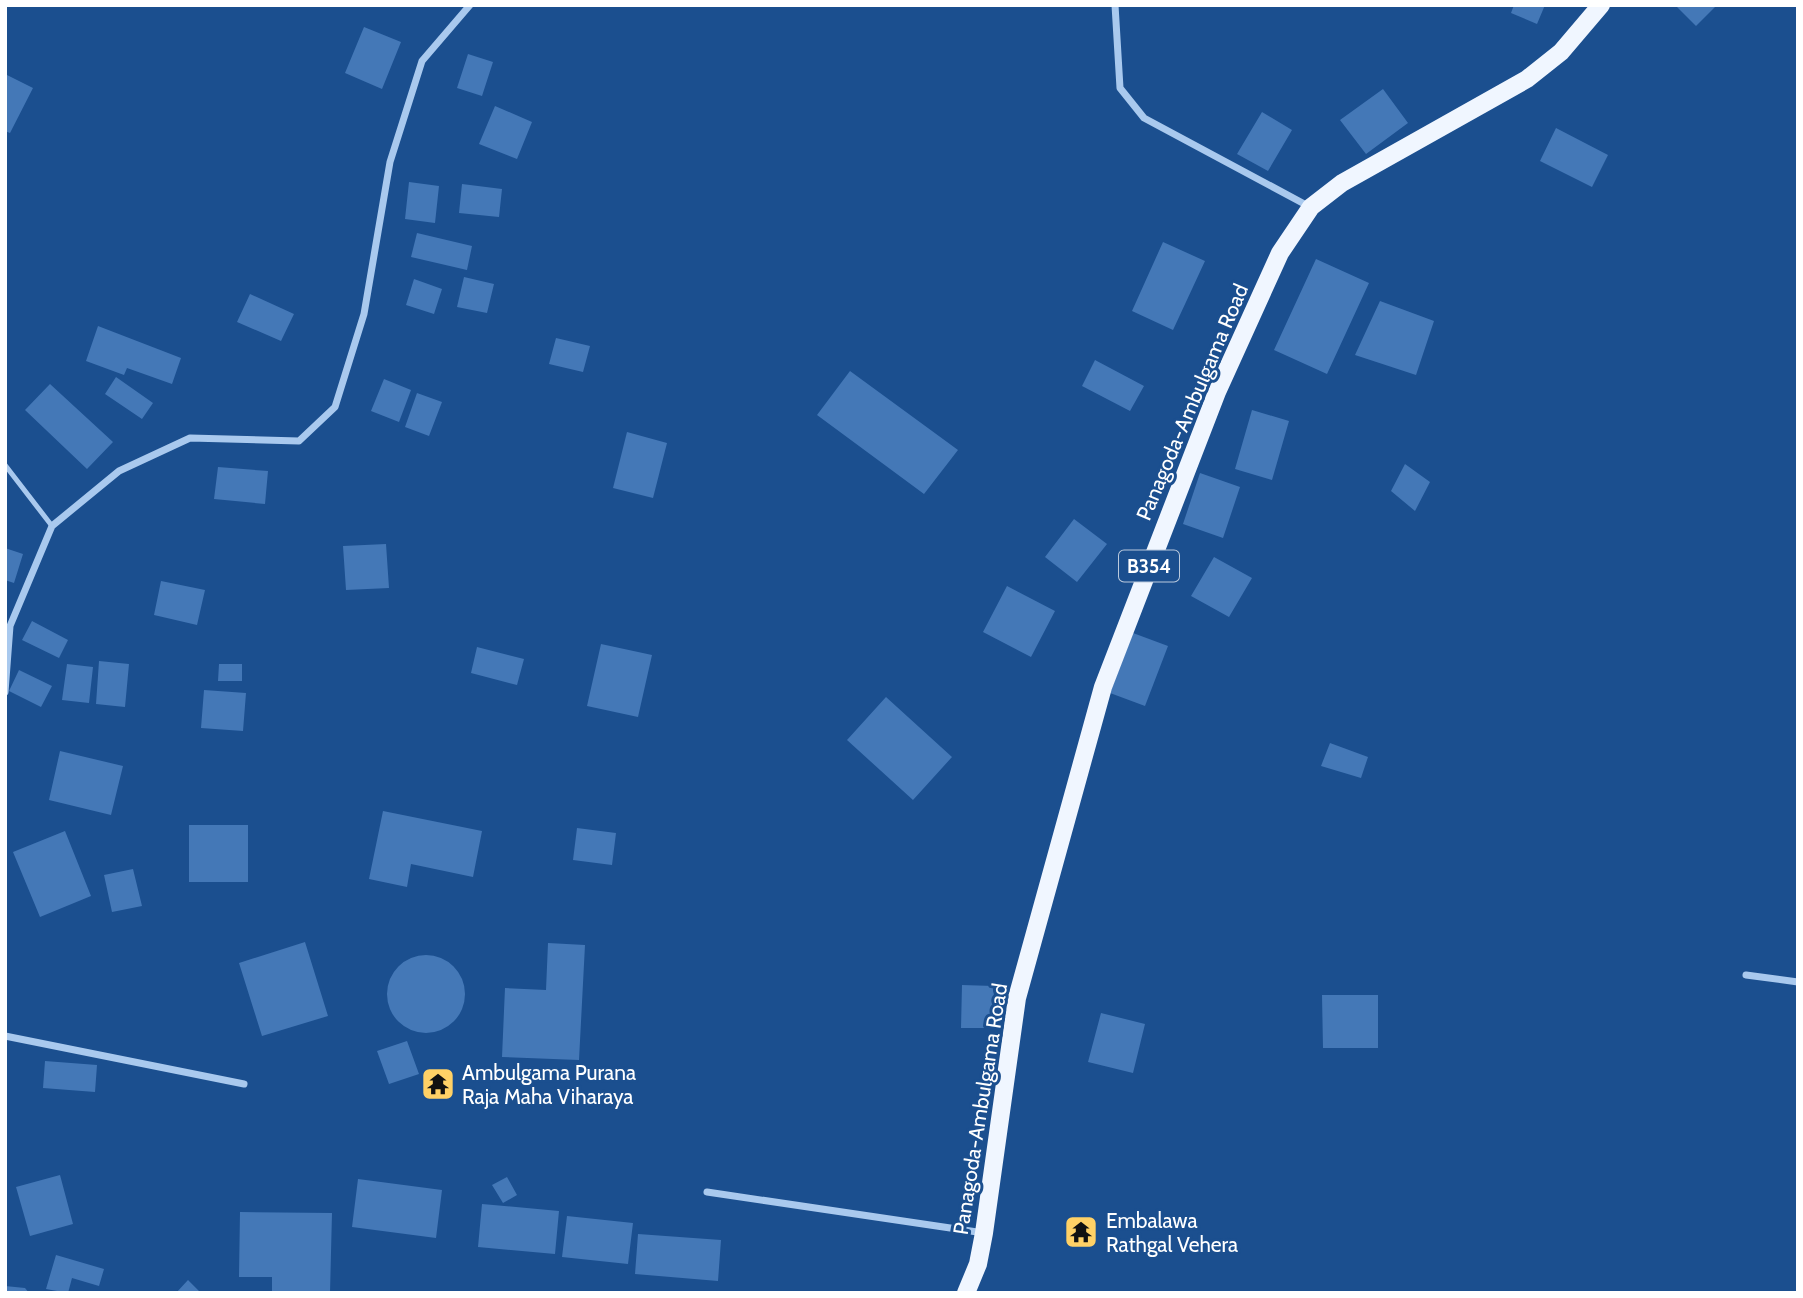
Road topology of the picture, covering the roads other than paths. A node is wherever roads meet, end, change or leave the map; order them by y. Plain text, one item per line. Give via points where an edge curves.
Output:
1 (471, 5) edge
2 (1115, 5) edge
3 (1601, 5) edge
4 (1311, 207) junction
5 (5, 465) edge
6 (52, 526) junction
7 (5, 692) edge
8 (1746, 975) dead end
9 (1798, 982) edge
10 (5, 1036) edge
11 (244, 1084) dead end
12 (707, 1192) dead end
13 (984, 1233) junction
14 (965, 1293) edge

1 - 6 street via 422,61 390,162 364,314 335,407 299,441 190,438 119,471
2 - 4 street via 1120,88 1144,118
3 - 4 main road, Panagoda-Ambulgama Road / B354 via 1562,52 1527,79 1373,164
4 - 13 main road, Panagoda-Ambulgama Road / B354 via 1280,253 1217,392 1102,687 1017,998
5 - 6 lane
6 - 7 street via 10,626
8 - 9 street
10 - 11 street
12 - 13 street
13 - 14 main road, Panagoda-Ambulgama Road / B354 via 978,1264

